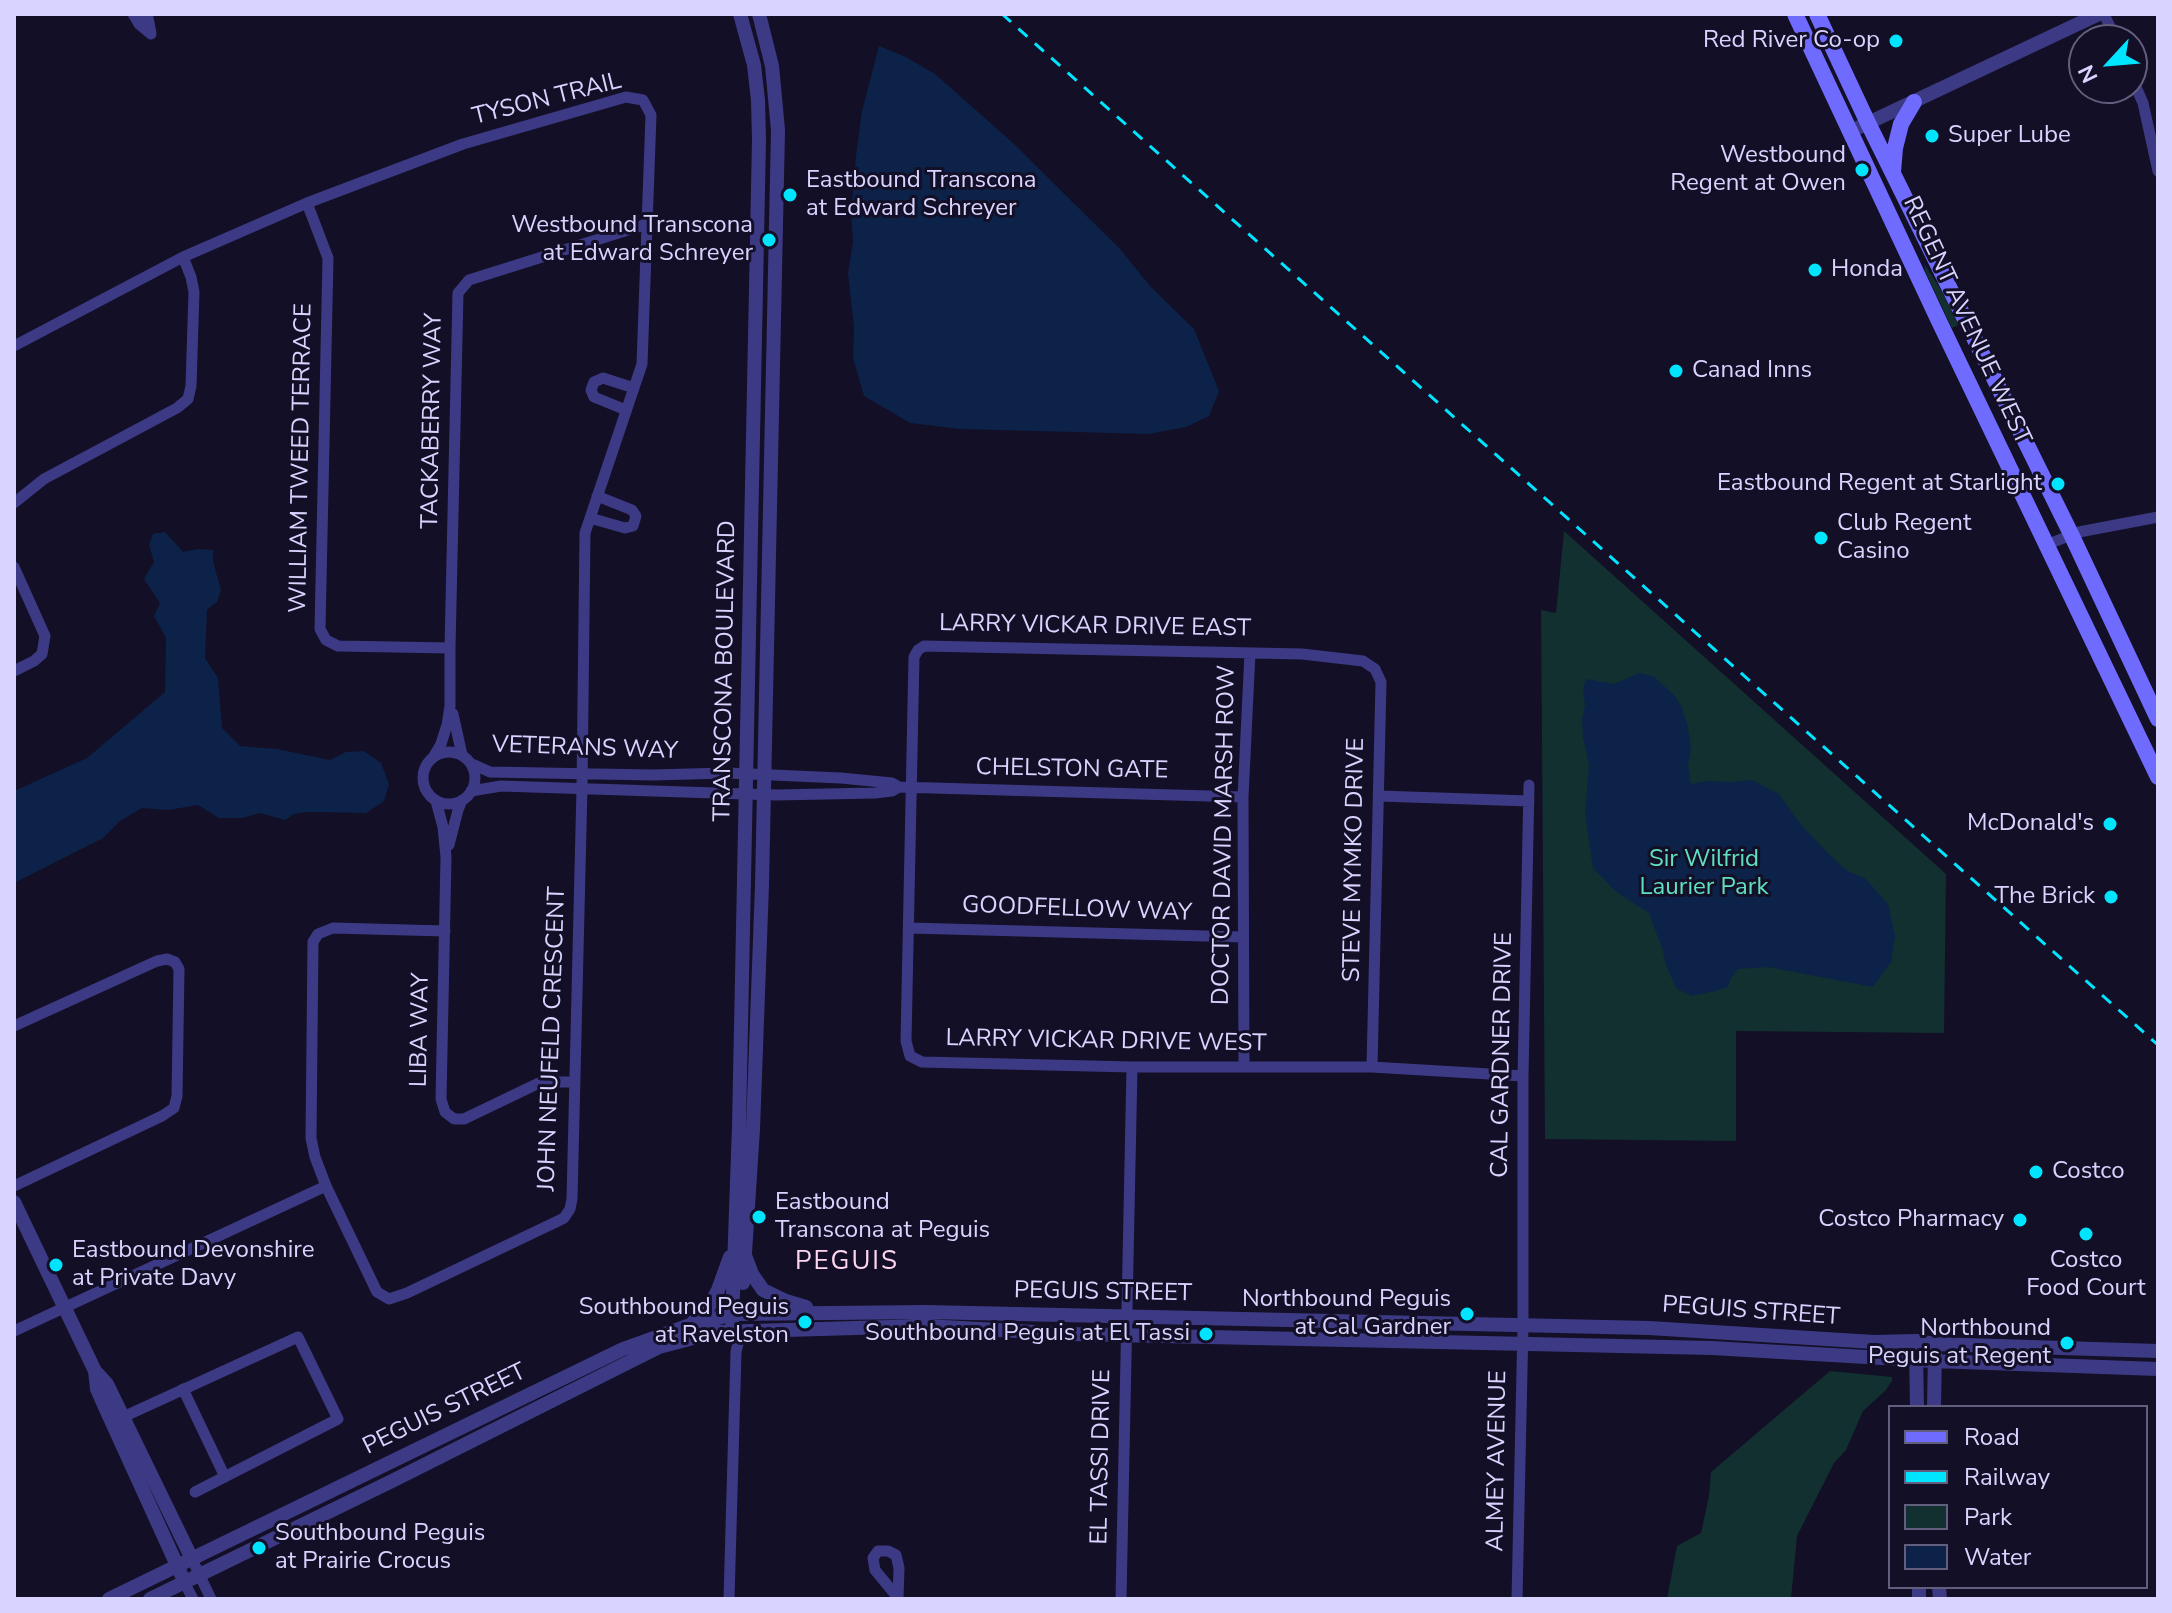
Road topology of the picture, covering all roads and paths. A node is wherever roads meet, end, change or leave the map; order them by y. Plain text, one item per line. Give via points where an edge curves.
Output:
1 (133, 14) edge
2 (145, 14) edge
3 (740, 14) edge
4 (759, 14) edge
5 (1795, 14) edge
6 (1817, 14) edge
7 (2101, 14) edge
8 (1914, 102) junction
9 (2143, 104) edge
10 (1868, 123) junction
11 (1851, 131) junction
12 (2158, 171) edge
13 (1893, 174) junction
14 (307, 203) junction
15 (647, 224) junction
16 (183, 257) junction
17 (14, 346) edge
18 (634, 388) junction
19 (626, 410) junction
20 (597, 496) junction
21 (14, 503) edge
22 (2158, 517) edge
23 (590, 518) junction
24 (2071, 534) junction
25 (2046, 545) junction
26 (14, 567) edge
27 (450, 648) junction
28 (1250, 653) junction
29 (1363, 661) joint
30 (14, 671) edge
31 (450, 706) junction
32 (2158, 719) edge
33 (2139, 738) junction
34 (2158, 744) edge
35 (462, 755) junction
36 (434, 756) junction
37 (472, 764) junction
38 (582, 774) junction
39 (746, 775) junction
40 (764, 775) junction
41 (2158, 777) edge
42 (1529, 785) dead end
43 (582, 788) junction
44 (905, 788) junction
45 (745, 794) junction
46 (764, 795) junction
47 (467, 796) junction
48 (1379, 796) junction
49 (1243, 797) junction
50 (436, 801) junction
51 (1529, 801) junction
52 (446, 857) junction
53 (910, 928) junction
54 (445, 931) junction
55 (1242, 937) junction
56 (14, 1026) edge
57 (1244, 1066) junction
58 (1132, 1067) junction
59 (1372, 1067) junction
60 (1523, 1076) junction
61 (573, 1082) junction
62 (14, 1186) edge
63 (326, 1186) junction
64 (14, 1202) edge
65 (735, 1241) junction
66 (745, 1253) junction
67 (64, 1308) junction
68 (818, 1311) junction
69 (737, 1313) junction
70 (1126, 1315) junction
71 (1523, 1325) junction
72 (687, 1326) junction
73 (737, 1330) junction
74 (14, 1331) edge
75 (1127, 1335) junction
76 (1916, 1341) junction
77 (1522, 1344) junction
78 (1935, 1344) junction
79 (2158, 1351) edge
80 (1917, 1359) junction
81 (1934, 1361) junction
82 (2158, 1369) edge
83 (95, 1371) junction
84 (183, 1389) junction
85 (1917, 1405) edge
86 (1934, 1405) edge
87 (123, 1417) junction
88 (225, 1477) junction
89 (195, 1492) dead end
90 (192, 1559) junction
91 (177, 1566) junction
92 (199, 1574) junction
93 (184, 1582) junction
94 (109, 1599) edge
95 (150, 1599) edge
96 (193, 1599) edge
97 (211, 1599) edge
98 (729, 1599) edge
99 (1121, 1599) edge
100 (1517, 1599) edge

1 - 2 street via 151,34
3 - 39 street, TRANSCONA BOULEVARD via 754,65 759,114
4 - 40 street, TRANSCONA BOULEVARD via 772,66 778,130
5 - 11 main road, REGENT AVENUE WEST
6 - 10 main road, REGENT AVENUE WEST
7 - 8 street
8 - 10 street
8 - 13 main road via 1901,124
9 - 12 street
10 - 11 street
10 - 13 main road, REGENT AVENUE WEST
11 - 25 main road, REGENT AVENUE WEST
13 - 24 main road, REGENT AVENUE WEST
14 - 15 street, TYSON TRAIL via 463,144 626,97 643,100 651,115
14 - 16 street, TYSON TRAIL
14 - 27 street, WILLIAM TWEED TERRACE via 328,258 320,629 338,646
15 - 18 street, TYSON TRAIL via 642,364
15 - 27 street, TACKABERRY WAY via 469,280 458,293
16 - 17 street, TYSON TRAIL
16 - 21 street via 194,292 188,399 44,479
18 - 19 street, TYSON TRAIL
18 - 19 street via 603,378 591,390 594,397
19 - 20 street, TYSON TRAIL
20 - 23 street, TYSON TRAIL
20 - 23 street via 632,510 633,526
22 - 24 street
23 - 38 street, TYSON TRAIL via 585,533
24 - 25 street
24 - 32 main road, REGENT AVENUE WEST
25 - 33 main road, REGENT AVENUE WEST
26 - 30 street via 45,636 42,654
27 - 31 street, TACKABERRY WAY
28 - 29 street, LARRY VICKAR DRIVE EAST
28 - 44 street, LARRY VICKAR DRIVE EAST via 924,646 914,657
28 - 49 street, DOCTOR DAVID MARSH ROW
29 - 48 street, STEVE MYMKO DRIVE via 1381,682
31 - 35 street
31 - 36 street
33 - 34 main road
33 - 41 main road, REGENT AVENUE WEST
35 - 36 street via 448,751
35 - 37 street
36 - 50 street via 422,779
37 - 38 street, VETERANS WAY via 490,772
37 - 47 street via 475,778
38 - 39 street, VETERANS WAY
38 - 43 street, JOHN NEUFELD CRESCENT
39 - 40 street, CHELSTON GATE
39 - 45 street, TRANSCONA BOULEVARD
40 - 44 street, CHELSTON GATE via 875,781
40 - 46 street, TRANSCONA BOULEVARD
42 - 51 street, CAL GARDNER DRIVE
43 - 45 street, VETERANS WAY
43 - 47 street, VETERANS WAY via 501,786
43 - 61 street, JOHN NEUFELD CRESCENT
44 - 46 street, CHELSTON GATE
44 - 49 street, CHELSTON GATE
44 - 53 street, LARRY VICKAR DRIVE WEST
45 - 46 street, CHELSTON GATE
45 - 65 street, TRANSCONA BOULEVARD
46 - 66 street, TRANSCONA BOULEVARD
47 - 50 street via 449,804
47 - 52 street, LIBA WAY
48 - 51 street
48 - 59 street, STEVE MYMKO DRIVE
49 - 55 street, DOCTOR DAVID MARSH ROW
50 - 52 street, LIBA WAY
51 - 60 street, CAL GARDNER DRIVE
52 - 54 street, LIBA WAY
53 - 55 street, GOODFELLOW WAY
53 - 58 street, LARRY VICKAR DRIVE WEST via 910,1056 922,1062
54 - 61 street, LIBA WAY via 445,1112 464,1119 541,1082
54 - 63 street, JOHN NEUFELD CRESCENT via 333,928 315,938 311,1138
55 - 57 street, DOCTOR DAVID MARSH ROW
56 - 62 street via 157,961 167,959 179,969 174,1108
57 - 58 street, LARRY VICKAR DRIVE WEST
57 - 59 street, LARRY VICKAR DRIVE WEST
58 - 70 street, EL TASSI DRIVE
59 - 60 street, LARRY VICKAR DRIVE WEST
60 - 71 street, CAL GARDNER DRIVE
61 - 63 street, JOHN NEUFELD CRESCENT via 572,1199 564,1218 395,1298 377,1292
63 - 67 street
64 - 67 street
65 - 69 street, TRANSCONA BOULEVARD
65 - 72 street via 706,1312
66 - 68 street via 763,1290
66 - 69 street, TRANSCONA BOULEVARD
67 - 74 street
67 - 83 street
68 - 69 street, PEGUIS STREET
68 - 70 street, PEGUIS STREET
69 - 72 street, PEGUIS STREET
69 - 73 street, TRANSCONA BOULEVARD
70 - 71 street, PEGUIS STREET
70 - 75 street, EL TASSI DRIVE
71 - 76 street, PEGUIS STREET
71 - 77 street, ALMEY AVENUE
72 - 90 street, PEGUIS STREET via 623,1349
73 - 75 street, PEGUIS STREET via 925,1326
73 - 92 street, PEGUIS STREET via 659,1347
73 - 98 street
75 - 77 street, PEGUIS STREET
75 - 99 street, EL TASSI DRIVE
76 - 78 street, PEGUIS STREET
76 - 80 street
77 - 80 street, PEGUIS STREET
77 - 100 street, ALMEY AVENUE
78 - 79 street, PEGUIS STREET
78 - 81 street
80 - 81 street, PEGUIS STREET
80 - 85 street
81 - 82 street, PEGUIS STREET
81 - 86 street
83 - 87 street
83 - 91 street via 97,1389
84 - 87 street
84 - 88 street
84 - 88 street via 298,1337 338,1419
87 - 90 street
88 - 89 street
90 - 91 street, PEGUIS STREET
90 - 92 street
91 - 93 street
91 - 94 street, PEGUIS STREET
92 - 93 street, PEGUIS STREET
92 - 97 street
93 - 95 street, PEGUIS STREET
93 - 96 street

